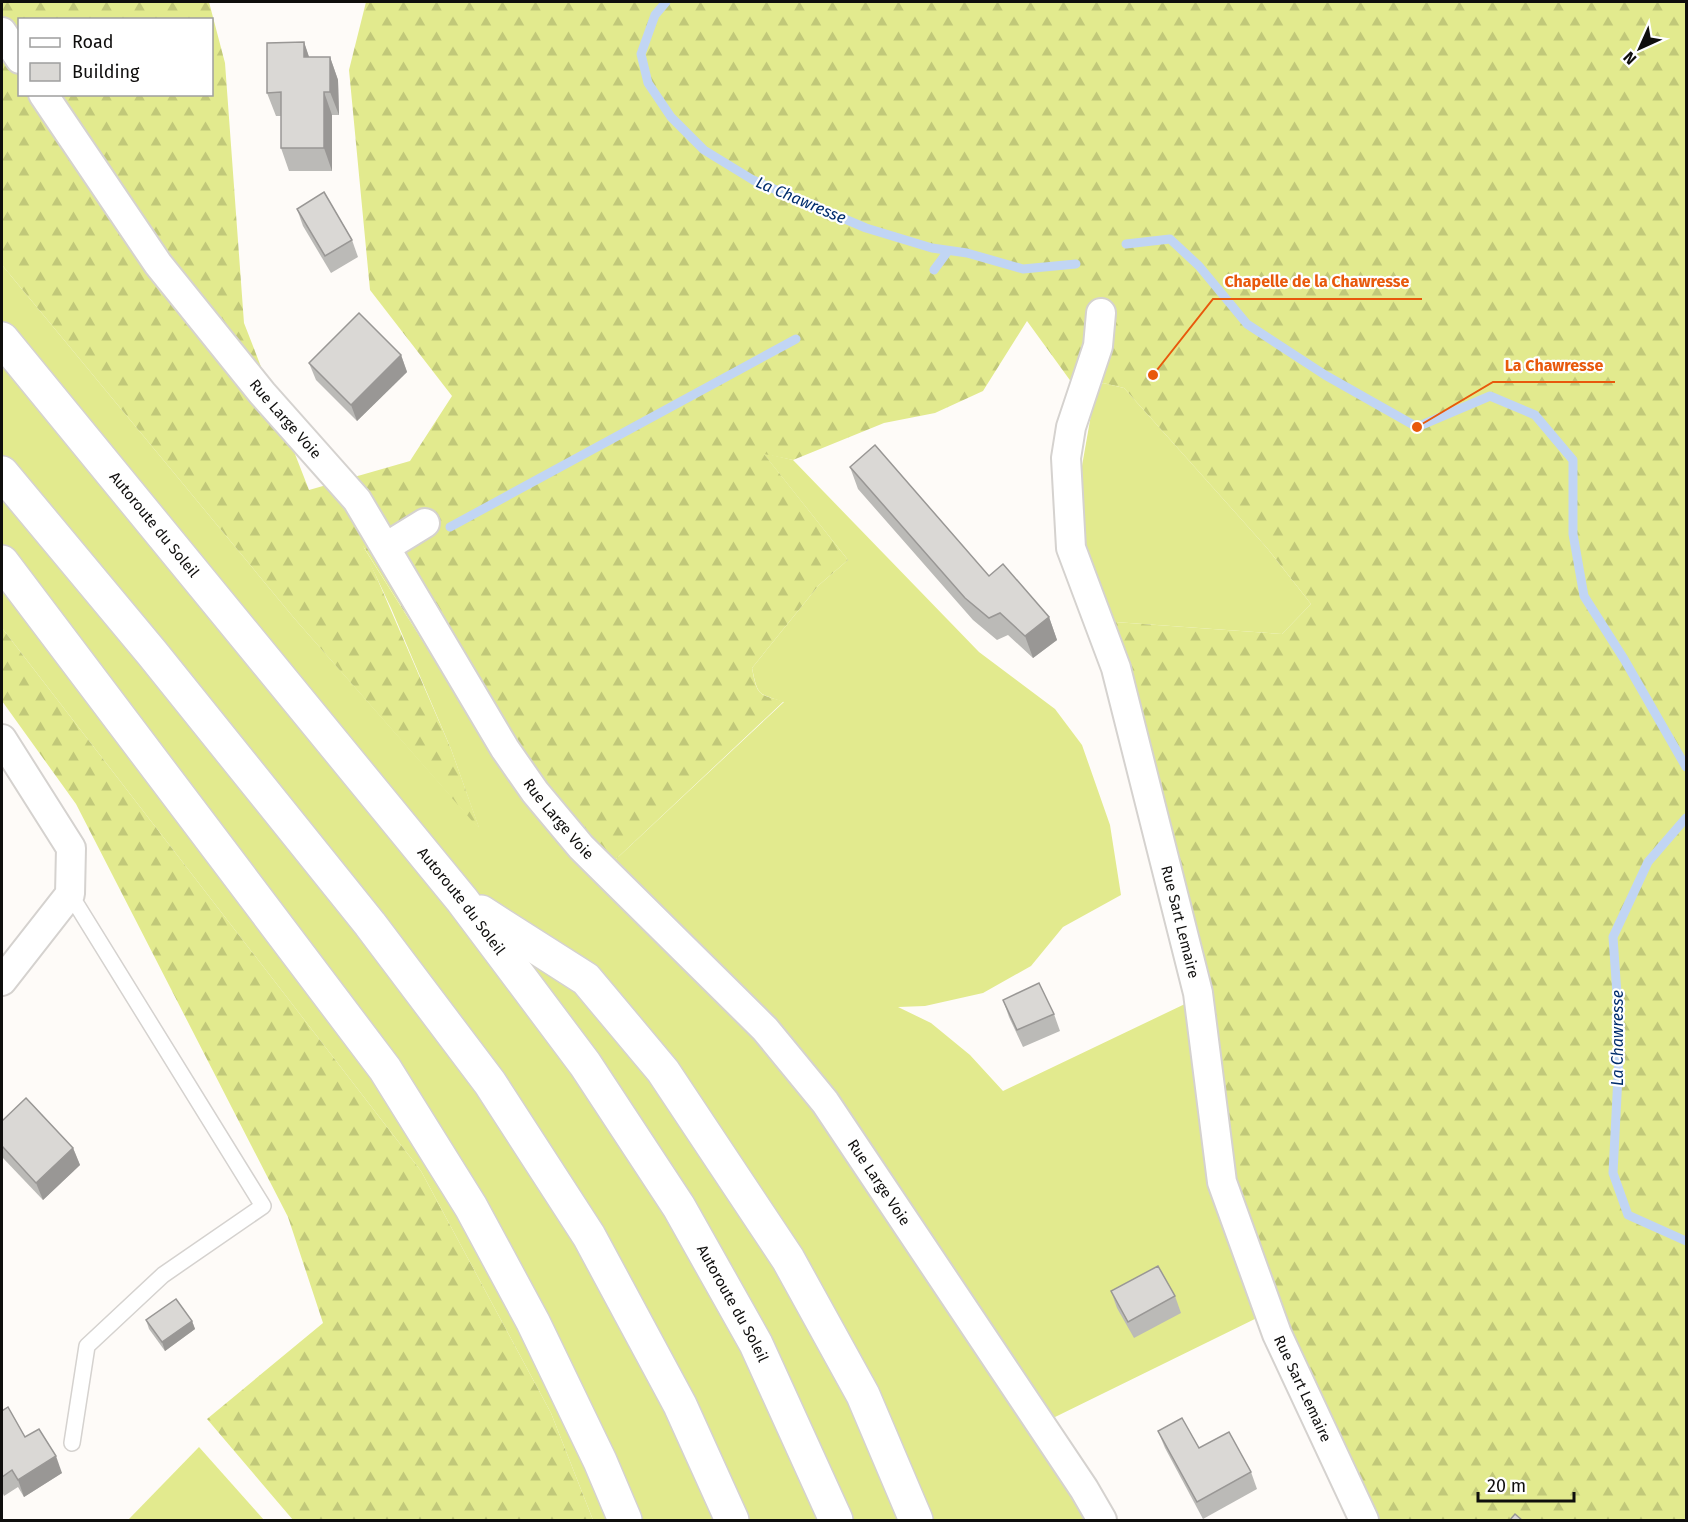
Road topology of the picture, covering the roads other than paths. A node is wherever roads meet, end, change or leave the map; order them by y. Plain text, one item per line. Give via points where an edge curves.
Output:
1 (2, 32) edge
2 (18, 56) edge
3 (45, 96) edge
4 (1101, 313) dead end
5 (2, 339) edge
6 (2, 472) edge
7 (425, 523) dead end
8 (386, 547) junction
9 (2, 562) edge
10 (2, 739) edge
11 (70, 894) junction
12 (462, 900) junction
13 (2, 981) edge
14 (72, 1443) dead end
15 (624, 1521) edge
16 (732, 1521) edge
17 (836, 1521) edge
18 (916, 1521) edge
19 (1102, 1521) edge
20 (1364, 1521) edge

1 - 2 street
3 - 8 street, Rue Large Voie via 158,264 262,393 357,500
4 - 20 street, Rue Sart Lemaire via 1098,346 1071,427 1066,458 1071,548 1116,668 1198,993 1222,1182 1277,1334
5 - 12 highway, Autoroute du Soleil
6 - 16 highway via 370,924 490,1083 589,1236 680,1405
7 - 8 street
8 - 19 street, Rue Large Voie via 505,749 535,792 581,847 765,1029 825,1102
9 - 15 highway via 386,1068 471,1207 533,1322 600,1461
10 - 11 street via 71,848
11 - 13 street
11 - 14 lane via 263,1206 163,1275 87,1346
12 - 17 highway, Autoroute du Soleil via 585,1064 679,1207 756,1344
12 - 18 highway via 586,979 663,1071 789,1259 863,1395

